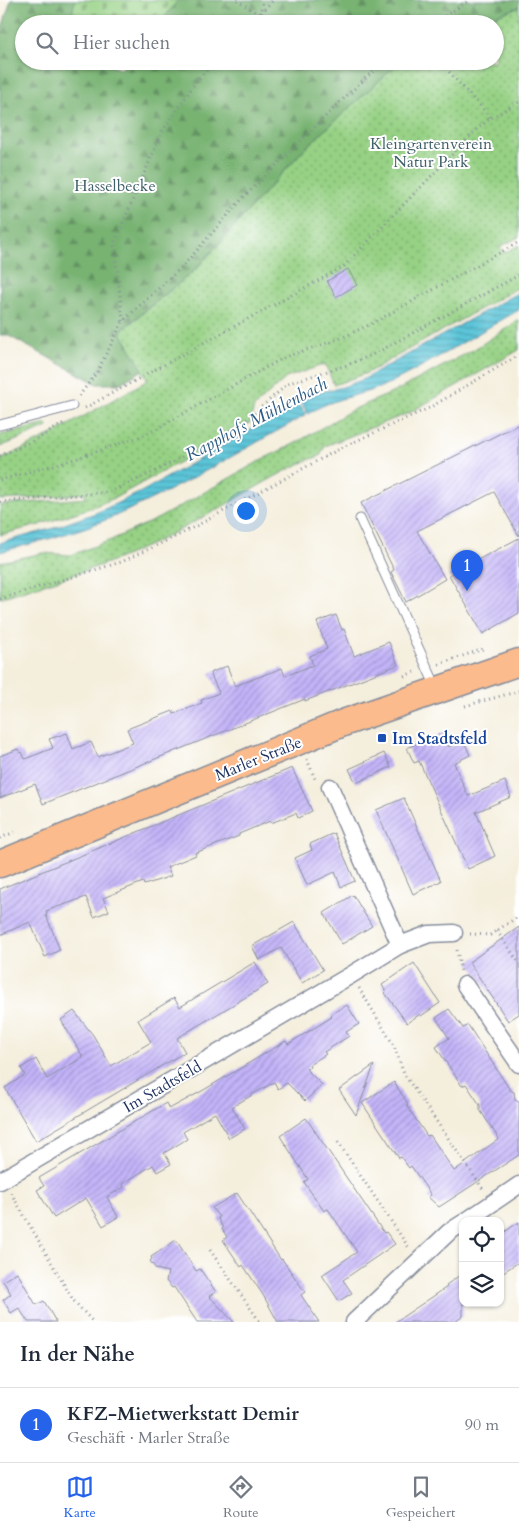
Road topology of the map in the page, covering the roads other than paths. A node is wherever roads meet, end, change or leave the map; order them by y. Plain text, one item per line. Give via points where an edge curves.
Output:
1 (72, 406) road end
2 (0, 425) edge
3 (360, 519) dead end
4 (519, 662) edge
5 (437, 690) junction
6 (330, 787) dead end
7 (0, 864) edge
8 (454, 933) road end
9 (400, 944) junction
10 (465, 985) road end
11 (519, 1064) edge
12 (2, 1180) edge
13 (519, 1185) edge
14 (471, 1217) edge
15 (459, 1225) edge
16 (354, 1322) edge

1 - 2 lane
3 - 5 lane
4 - 5 main road, Marler Straße
5 - 7 main road, Marler Straße via 343,723
6 - 9 street
8 - 9 street, Im Stadtsfeld via 429,934
9 - 12 street, Im Stadtsfeld
10 - 11 street
13 - 14 street
15 - 16 street

